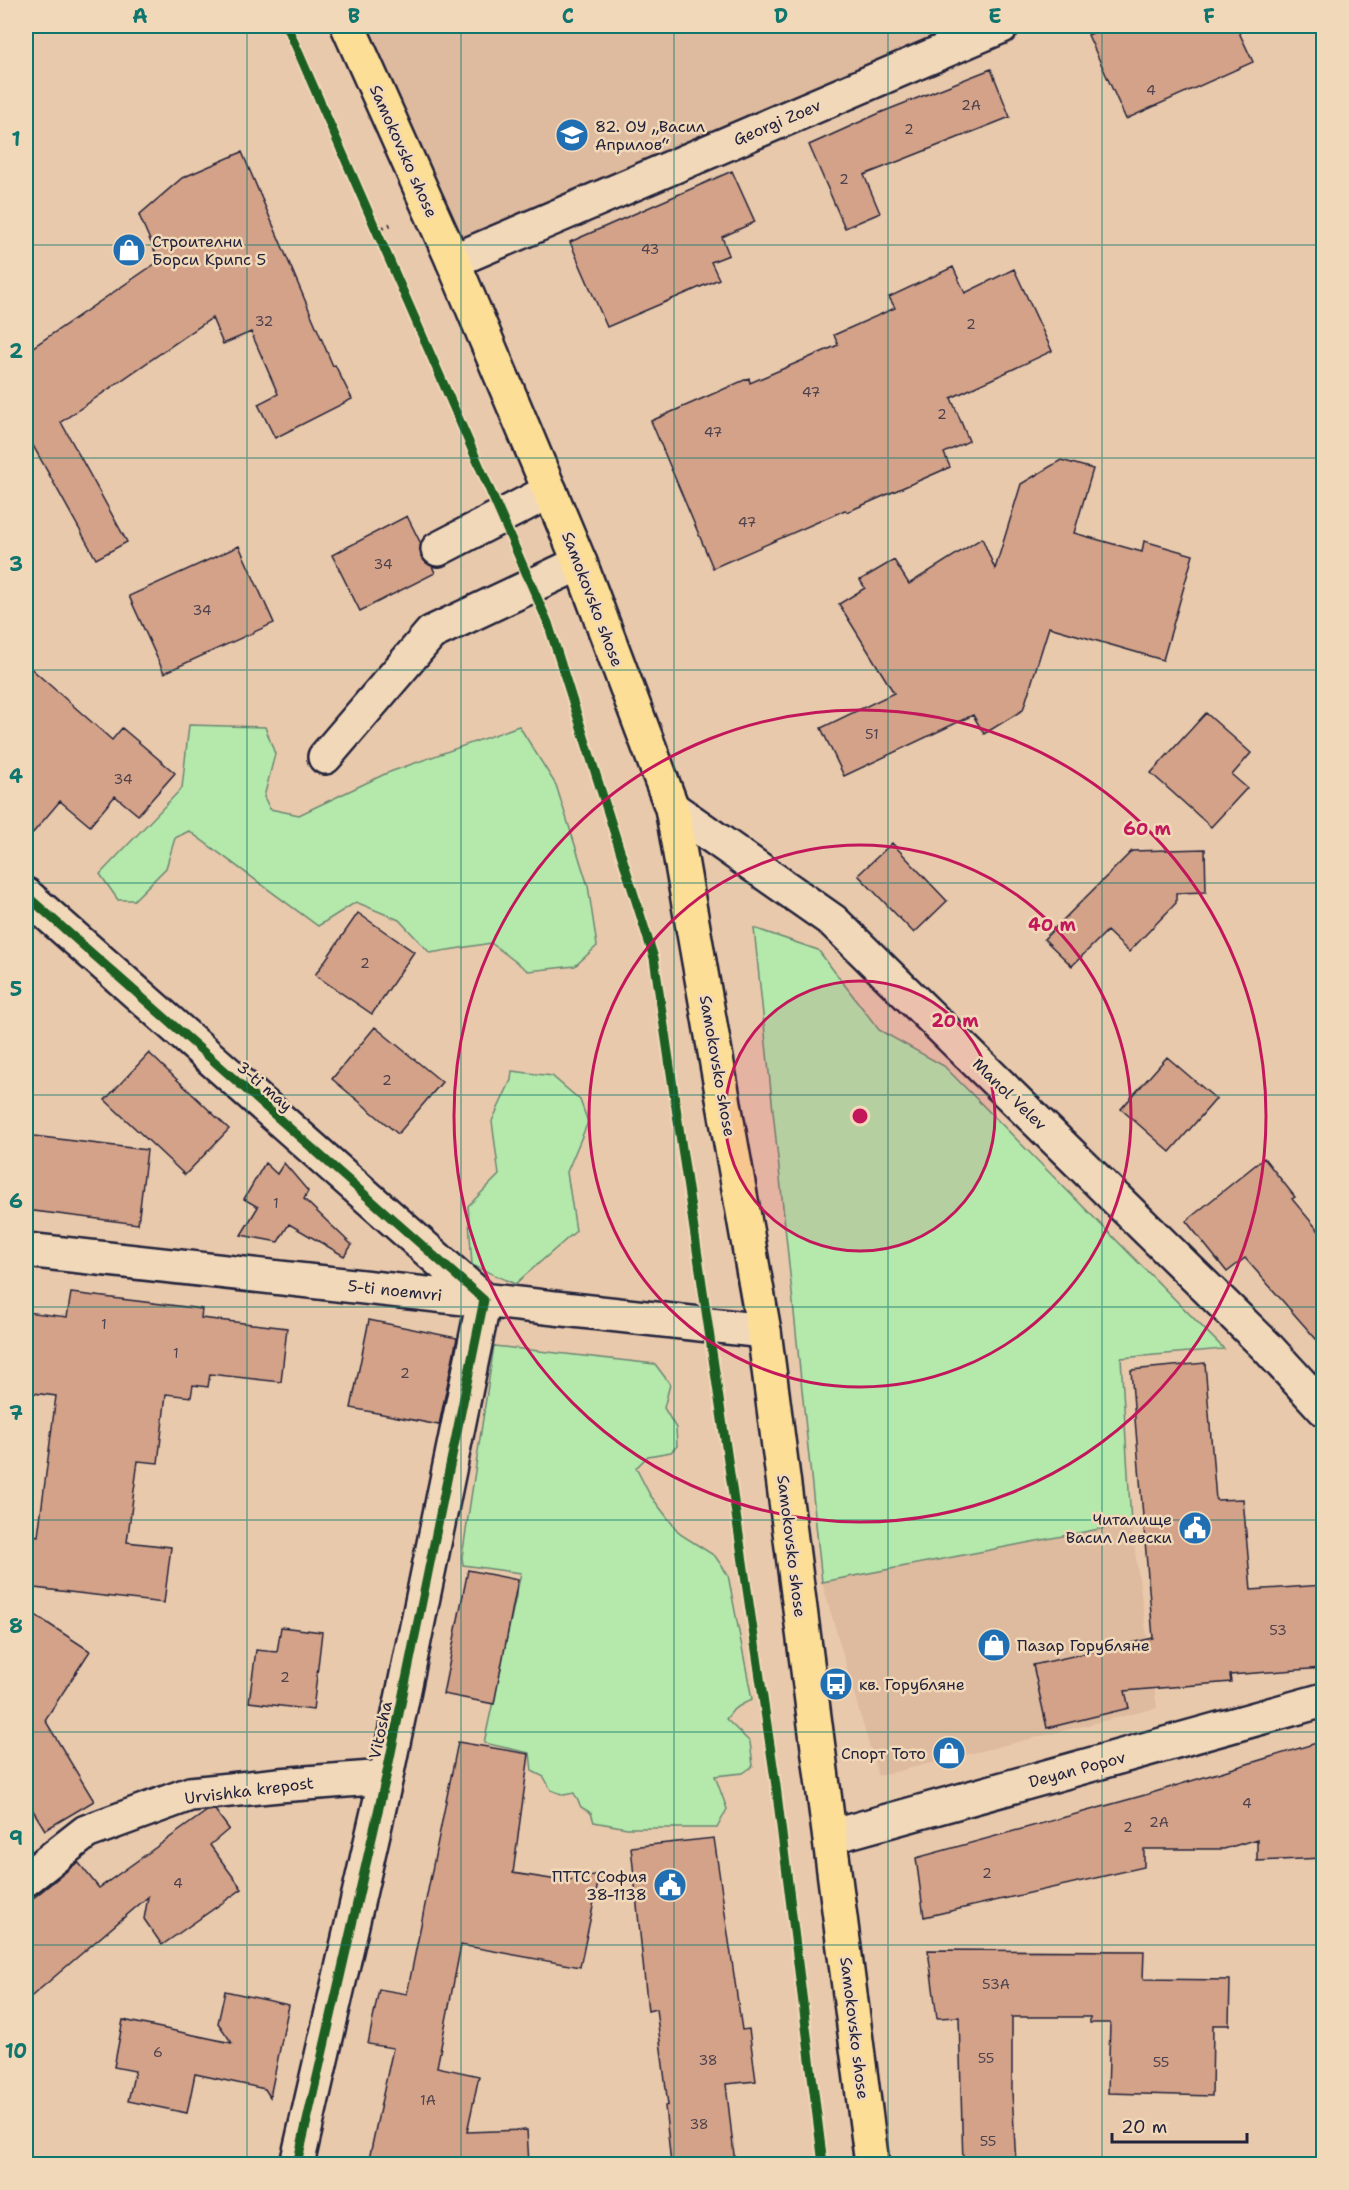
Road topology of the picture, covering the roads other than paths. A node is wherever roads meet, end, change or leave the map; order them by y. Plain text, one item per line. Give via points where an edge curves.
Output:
1 (348, 26) edge
2 (1002, 26) edge
3 (453, 261) junction
4 (550, 491) junction
5 (438, 549) dead end
6 (580, 563) junction
7 (326, 757) dead end
8 (672, 808) junction
9 (26, 895) edge
10 (26, 1250) edge
11 (484, 1300) junction
12 (764, 1331) junction
13 (1323, 1409) edge
14 (1323, 1701) edge
15 (386, 1777) junction
16 (830, 1837) junction
17 (26, 1879) edge
18 (297, 2164) edge
19 (873, 2164) edge

1 - 3 main road, Samokovsko shose
2 - 3 street, Georgi Zoev
3 - 4 main road, Samokovsko shose
4 - 5 street
4 - 6 main road, Samokovsko shose
6 - 7 street via 431,633
6 - 8 main road, Samokovsko shose
8 - 12 main road, Samokovsko shose
8 - 13 street, Manol Velev via 833,921 1266,1346
9 - 11 street, 3-ti may
10 - 11 street, 5-ti noemvri
11 - 12 street, 5-ti noemvri
11 - 15 street, Vitosha
12 - 16 main road, Samokovsko shose
14 - 16 street, Deyan Popov
15 - 17 street, Urvishka krepost via 190,1794 86,1832
15 - 18 street, Vitosha
16 - 19 main road, Samokovsko shose

